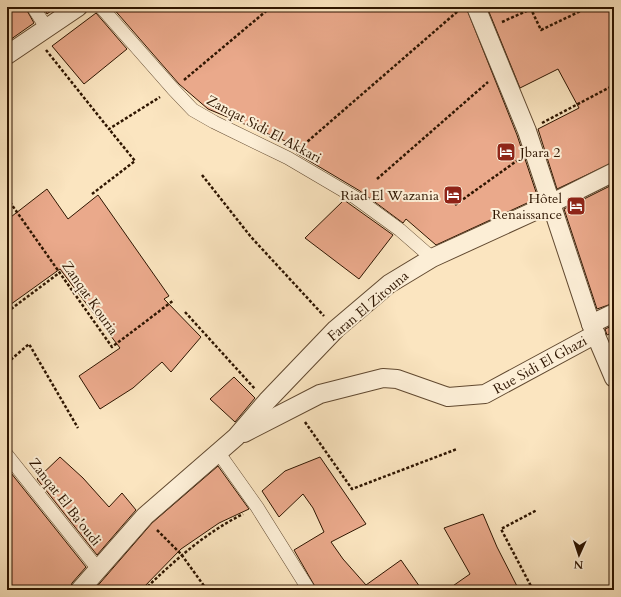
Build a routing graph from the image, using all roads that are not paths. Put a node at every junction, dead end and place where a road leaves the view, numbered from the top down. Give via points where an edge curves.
1 (33, 7) edge
2 (78, 7) edge
3 (101, 7) edge
4 (476, 7) edge
5 (41, 32) junction
6 (7, 55) edge
7 (614, 172) edge
8 (550, 204) junction
9 (432, 258) junction
10 (614, 313) edge
11 (593, 329) junction
12 (614, 378) edge
13 (236, 437) junction
14 (218, 452) junction
15 (7, 455) edge
16 (98, 569) junction
17 (80, 590) edge
18 (309, 590) edge

1 - 5 street
2 - 5 street
3 - 9 street, Zanqat Sidi El Akkari via 193,110 288,158 356,198 400,230
4 - 8 street via 527,131
5 - 6 street
7 - 8 street, Faran El Zitouna
8 - 9 street, Faran El Zitouna
8 - 11 street
9 - 13 street, Faran El Zitouna via 389,284 336,329
10 - 11 street, Rue Sidi El Ghazi
11 - 12 street
11 - 13 street, Rue Sidi El Ghazi via 485,394 448,396 397,379 383,378 320,394
13 - 14 street
14 - 16 street via 145,516
14 - 18 street via 257,507
15 - 16 street, Zanqat El Ba'oudi
16 - 17 street

